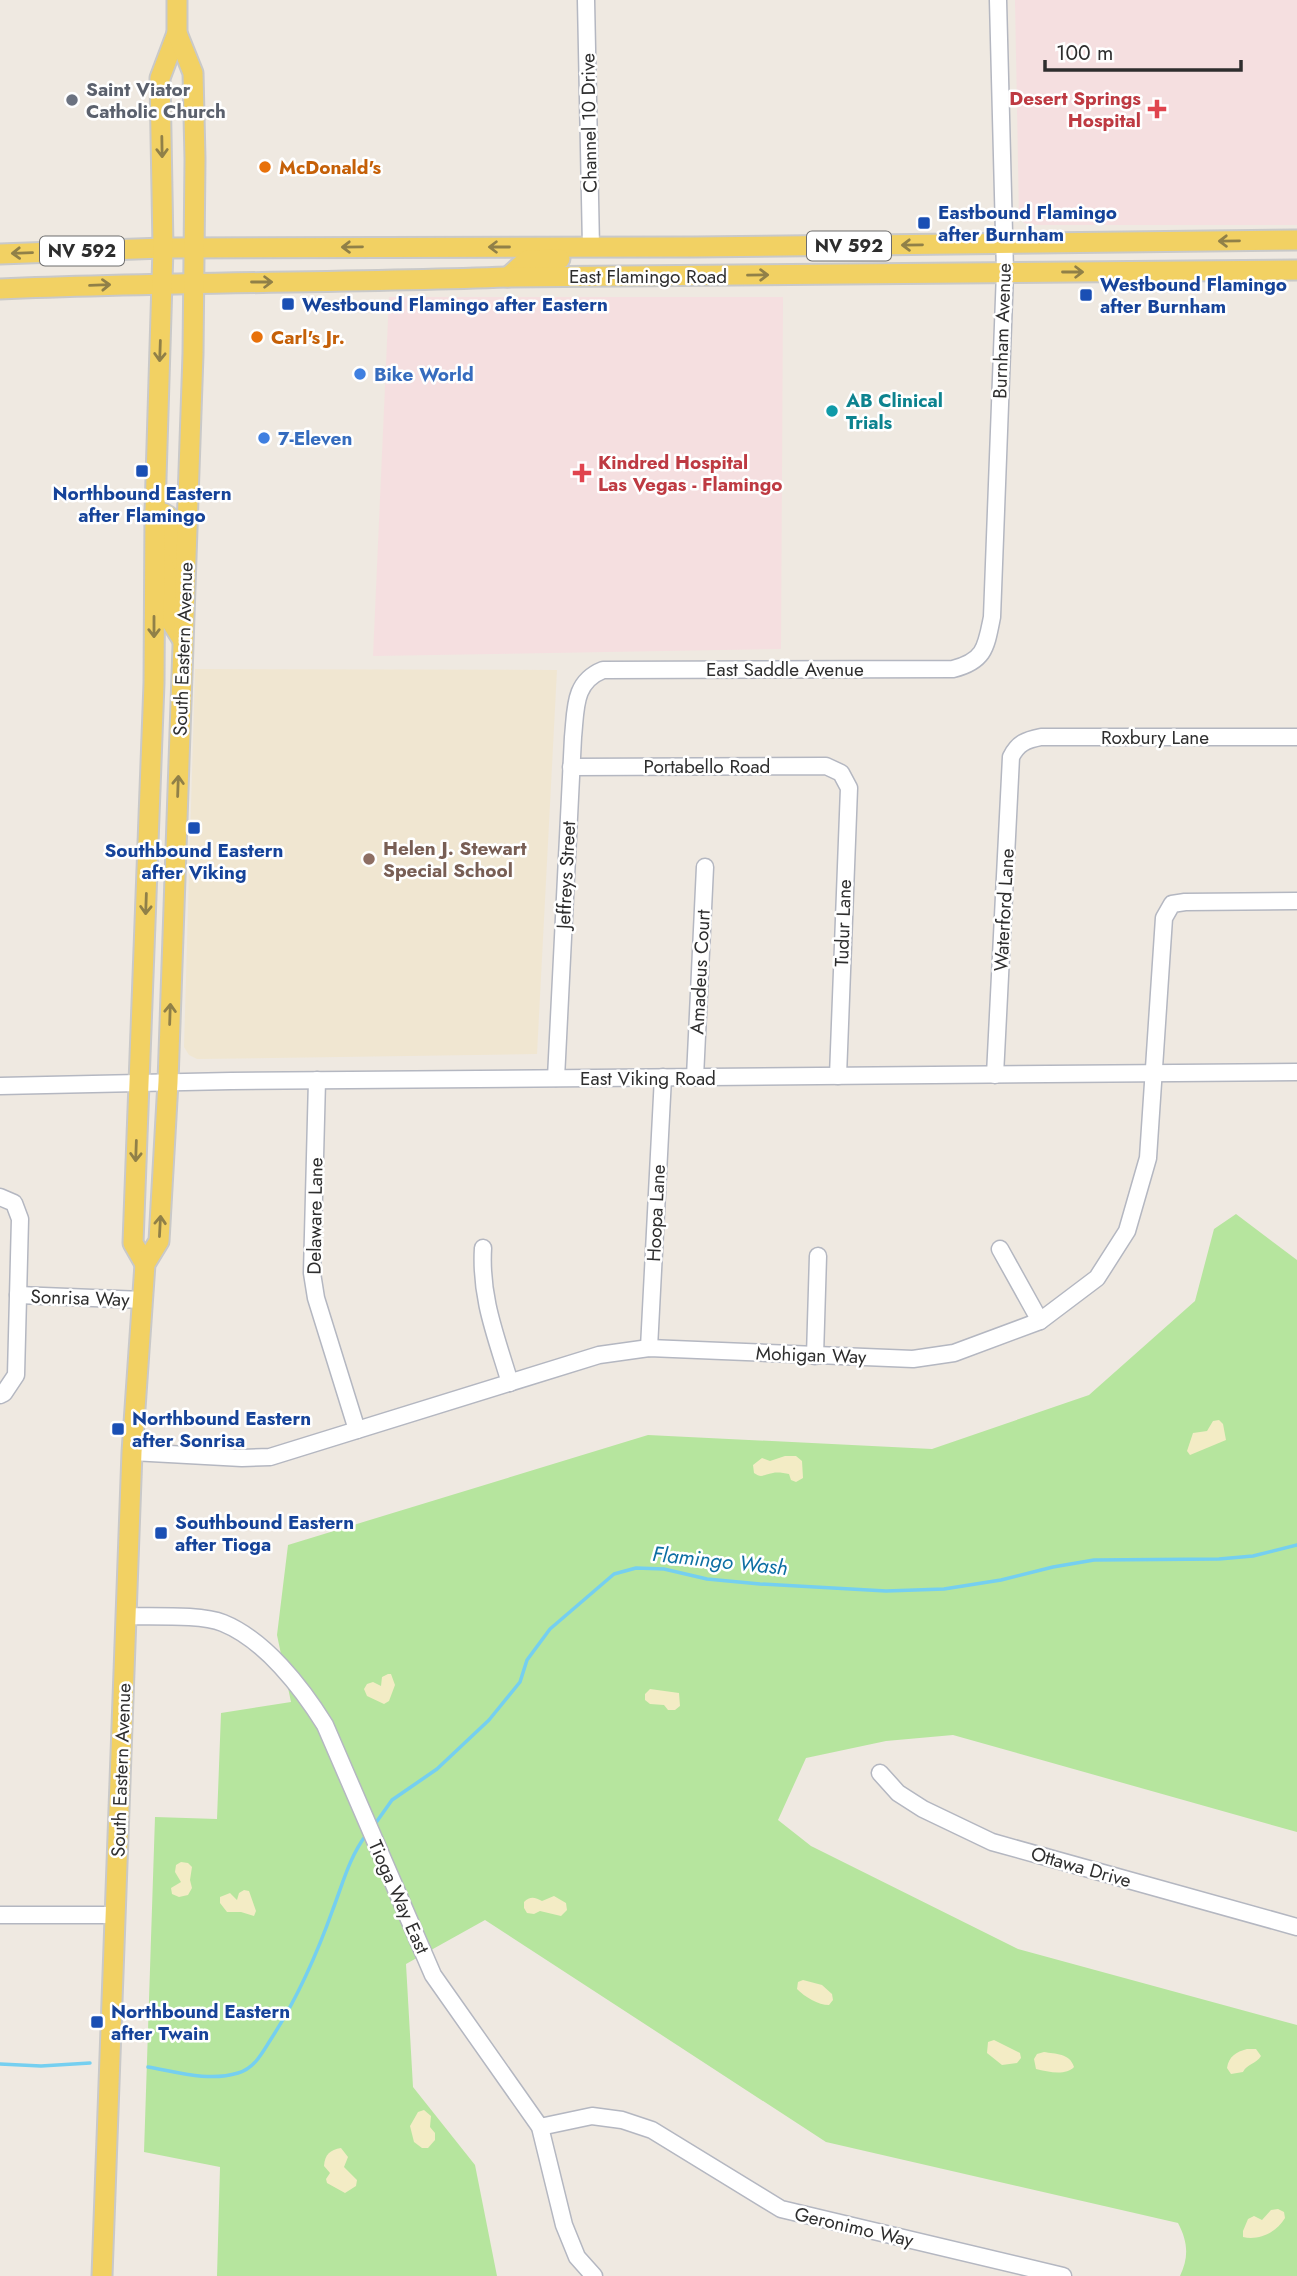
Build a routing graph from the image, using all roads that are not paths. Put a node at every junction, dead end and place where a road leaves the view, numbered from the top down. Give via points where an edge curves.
1 (177, 0) edge
2 (586, 0) edge
3 (998, 0) edge
4 (177, 33) junction
5 (1297, 240) edge
6 (1004, 243) junction
7 (591, 247) junction
8 (694, 247) junction
9 (163, 248) junction
10 (195, 248) junction
11 (0, 254) edge
12 (1297, 270) edge
13 (1004, 272) junction
14 (592, 276) junction
15 (508, 277) junction
16 (162, 283) junction
17 (194, 283) junction
18 (0, 289) edge
19 (155, 512) junction
20 (154, 545) junction
21 (185, 600) junction
22 (184, 640) junction
23 (979, 658) joint
24 (590, 675) joint
25 (1297, 737) edge
26 (1016, 747) joint
27 (571, 767) junction
28 (841, 773) joint
29 (705, 867) dead end
30 (1297, 901) edge
31 (1297, 1072) edge
32 (1152, 1073) junction
33 (995, 1075) junction
34 (838, 1076) junction
35 (663, 1077) junction
36 (695, 1077) junction
37 (556, 1078) junction
38 (317, 1080) junction
39 (138, 1082) junction
40 (168, 1082) junction
41 (0, 1086) edge
42 (0, 1197) edge
43 (483, 1248) dead end
44 (1000, 1249) dead end
45 (818, 1256) dead end
46 (145, 1264) junction
47 (18, 1295) junction
48 (143, 1300) junction
49 (1040, 1321) junction
50 (649, 1348) junction
51 (815, 1356) junction
52 (510, 1383) junction
53 (0, 1395) edge
54 (357, 1430) junction
55 (132, 1452) junction
56 (126, 1616) junction
57 (880, 1773) dead end
58 (0, 1915) edge
59 (116, 1915) junction
60 (1297, 1927) edge
61 (540, 2127) junction
62 (1009, 2270) edge
63 (102, 2276) edge
64 (594, 2276) edge
65 (1063, 2276) edge

1 - 4 main road, South Eastern Avenue
2 - 7 street, Channel 10 Drive
3 - 6 street, Burnham Avenue
4 -> 9 main road, South Eastern Avenue via 160,78
4 - 10 main road, South Eastern Avenue via 193,73
5 -> 6 main road, East Flamingo Road / NV 592
6 -> 8 main road, East Flamingo Road / NV 592
6 - 13 street, Burnham Avenue
7 - 8 main road, East Flamingo Road / NV 592
7 -> 10 main road, East Flamingo Road / NV 592
7 - 15 main road via 578,258 527,260
8 - 14 main road via 652,257 611,259
9 - 10 main road, East Flamingo Road / NV 592
9 -> 11 main road, East Flamingo Road / NV 592
9 - 16 main road, South Eastern Avenue
10 - 17 main road, South Eastern Avenue
13 -> 12 main road, East Flamingo Road / NV 592
14 -> 13 main road, East Flamingo Road / NV 592
13 - 23 street, Burnham Avenue via 992,617 987,645
14 - 15 main road, East Flamingo Road / NV 592
17 -> 15 main road, East Flamingo Road / NV 592
16 - 17 main road, East Flamingo Road / NV 592
18 -> 16 main road, East Flamingo Road / NV 592
16 -> 19 main road, South Eastern Avenue
17 - 21 main road, South Eastern Avenue
19 - 20 main road, South Eastern Avenue
19 - 21 main road via 168,516 173,566
20 - 22 main road via 168,577 172,623
20 -> 39 main road, South Eastern Avenue via 150,820
21 - 22 main road, South Eastern Avenue
40 -> 22 main road, South Eastern Avenue
23 - 24 street, East Saddle Avenue via 953,668 603,670
24 - 27 street, Jeffreys Street via 577,697
25 - 26 street, Roxbury Lane via 1041,737
26 - 33 street, Waterford Lane via 1011,757
27 - 28 street, Portabello Road via 826,766
27 - 37 street, Jeffreys Street
28 - 34 street, Tudur Lane via 849,788
29 - 36 street, Amadeus Court
30 - 32 street, Mohigan Way via 1172,904 1164,918
31 - 32 street, East Viking Road
32 - 33 street, East Viking Road
32 - 49 street, Mohigan Way via 1148,1158 1127,1231 1097,1278
33 - 34 street, East Viking Road
34 - 36 street, East Viking Road
35 - 36 street, East Viking Road
35 - 37 street, East Viking Road
35 - 50 street, Hoopa Lane
37 - 38 street, East Viking Road
38 - 40 street, East Viking Road
38 - 54 street, Delaware Lane via 312,1273
39 - 40 street, East Viking Road
39 - 41 street, East Viking Road
39 -> 46 main road, South Eastern Avenue via 133,1243
46 -> 40 main road, South Eastern Avenue via 159,1241
42 - 47 street via 14,1203 20,1219
43 - 52 street via 486,1305
44 - 49 street
45 - 51 street
46 - 48 main road, South Eastern Avenue
47 - 48 street, Sonrisa Way
47 - 53 street via 16,1375
48 - 55 main road, South Eastern Avenue
49 - 51 street, Mohigan Way via 954,1353 913,1359
50 - 51 street, Mohigan Way
50 - 52 street, Mohigan Way via 599,1355
52 - 54 street, Mohigan Way
54 - 55 street, Mohigan Way via 270,1457
55 - 56 main road, South Eastern Avenue
56 - 59 main road, South Eastern Avenue
56 - 61 street, Tioga Way East via 223,1623 253,1641 304,1691 325,1725 433,1975
57 - 60 street, Ottawa Drive via 898,1793 923,1809 992,1842
58 - 59 street
59 - 63 main road, South Eastern Avenue
61 - 62 street, Geronimo Way via 592,2116 622,2120 652,2130 781,2209
61 - 64 street, Tioga Way East via 564,2225 577,2257
62 - 65 street, Geronimo Way

